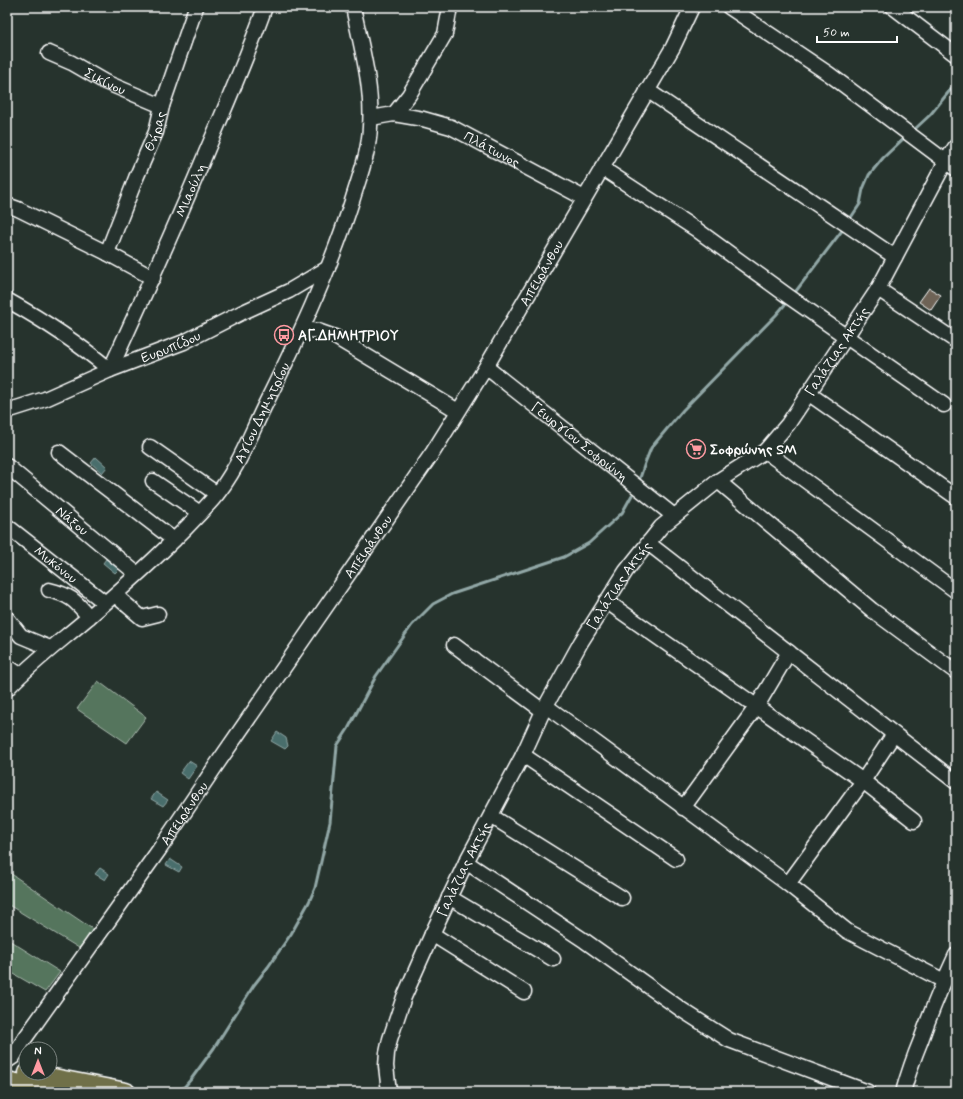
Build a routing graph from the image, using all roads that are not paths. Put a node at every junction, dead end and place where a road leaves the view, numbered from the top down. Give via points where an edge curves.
1 (196, 7) edge
2 (265, 7) edge
3 (353, 7) edge
4 (450, 7) edge
5 (692, 7) edge
6 (729, 7) edge
7 (893, 7) edge
8 (49, 53) dead end
9 (956, 55) edge
10 (648, 90) junction
11 (162, 106) junction
12 (394, 114) junction
13 (371, 118) junction
14 (956, 146) edge
15 (951, 165) edge
16 (602, 168) junction
17 (584, 198) junction
18 (7, 205) edge
19 (107, 254) junction
20 (895, 257) junction
21 (328, 268) junction
22 (153, 278) junction
23 (878, 289) junction
24 (7, 300) edge
25 (302, 330) junction
26 (847, 337) junction
27 (956, 341) edge
28 (486, 367) junction
29 (110, 370) junction
30 (808, 393) junction
31 (944, 405) dead end
32 (8, 409) edge
33 (458, 411) junction
34 (150, 447) dead end
35 (764, 451) junction
36 (59, 452) dead end
37 (7, 466) edge
38 (153, 481) dead end
39 (718, 481) junction
40 (217, 494) junction
41 (956, 497) edge
42 (200, 513) junction
43 (674, 516) junction
44 (7, 526) edge
45 (174, 540) junction
46 (648, 544) junction
47 (137, 574) junction
48 (49, 590) dead end
49 (956, 591) edge
50 (109, 599) junction
51 (606, 600) junction
52 (158, 614) dead end
53 (89, 617) junction
54 (7, 618) edge
55 (454, 645) dead end
56 (50, 648) junction
57 (789, 652) junction
58 (7, 666) edge
59 (956, 672) edge
60 (20, 675) junction
61 (7, 689) edge
62 (757, 706) junction
63 (545, 709) junction
64 (894, 734) junction
65 (523, 755) junction
66 (863, 781) junction
67 (956, 782) edge
68 (684, 808) junction
69 (491, 816) junction
70 (914, 821) dead end
71 (676, 859) dead end
72 (466, 862) junction
73 (788, 884) junction
74 (450, 896) junction
75 (622, 898) dead end
76 (432, 934) junction
77 (956, 955) edge
78 (553, 959) dead end
79 (944, 981) junction
80 (524, 992) dead end
81 (7, 1061) edge
82 (7, 1069) edge
83 (18, 1071) edge
84 (58, 1079) edge
85 (7, 1081) edge
86 (62, 1092) edge
87 (126, 1092) edge
88 (389, 1092) edge
89 (868, 1092) edge
90 (904, 1092) edge

1 - 11 street, Θήρας
2 - 22 street, Μιαούλη via 254,40
3 - 13 street, Αγίου Δημητρίου via 368,84
4 - 12 street via 445,34 409,95
5 - 10 street, Απειράνθου
6 - 15 street via 829,74
7 - 9 street
8 - 11 street, Σικίνου via 105,82
10 - 16 street, Απειράνθου
10 - 20 street
11 - 19 street, Θήρας via 156,132
12 - 13 street, Πλάτωνος
12 - 17 street, Πλάτωνος via 451,127
13 - 21 street, Αγίου Δημητρίου via 363,167
14 - 15 street, Γαλάζιας Ακτής
15 - 20 street, Γαλάζιας Ακτής
16 - 17 street, Απειράνθου
16 - 26 street via 697,230
17 - 28 street, Απειράνθου
18 - 19 street
19 - 22 street
20 - 23 street, Γαλάζιας Ακτής
21 - 25 street, Αγίου Δημητρίου
21 - 29 street, Ευρυπίδου via 289,291 184,342
22 - 29 street, Μιαούλη
23 - 26 street, Γαλάζιας Ακτής
23 - 27 street
24 - 29 street via 67,337
25 - 33 street via 334,336
25 - 40 street, Αγίου Δημητρίου via 233,470
26 - 30 street, Γαλάζιας Ακτής
26 - 31 street
28 - 33 street, Απειράνθου
28 - 43 street, Γεωργίου Σοφρώνη
29 - 32 street, Ευρυπίδου via 60,393
30 - 35 street, Γαλάζιας Ακτής via 788,424
30 - 41 street
33 - 81 street, Απειράνθου via 405,493 159,850 13,1057
34 - 40 street
35 - 39 street, Γαλάζιας Ακτής
35 - 49 street
36 - 45 street
37 - 47 street, Νάξου
38 - 42 street
39 - 43 street, Γαλάζιας Ακτής
39 - 59 street via 872,610
40 - 42 street, Αγίου Δημητρίου
42 - 45 street, Αγίου Δημητρίου
43 - 46 street, Γαλάζιας Ακτής via 661,527
44 - 50 street, Μυκόνου
45 - 47 street, Αγίου Δημητρίου
46 - 51 street, Γαλάζιας Ακτής
46 - 57 street
47 - 50 street, Αγίου Δημητρίου
48 - 53 street via 75,600
50 - 52 street, Μυκόνου via 142,618
50 - 53 street, Αγίου Δημητρίου
51 - 62 street
51 - 63 street, Γαλάζιας Ακτής
53 - 56 street, Αγίου Δημητρίου
54 - 56 street via 21,636
55 - 63 street
56 - 60 street, Αγίου Δημητρίου
57 - 62 street
57 - 64 street
58 - 60 street
60 - 61 street, Αγίου Δημητρίου
62 - 66 street
62 - 68 street
63 - 65 street, Γαλάζιας Ακτής
63 - 68 street
64 - 66 street
64 - 67 street
65 - 69 street, Γαλάζιας Ακτής
65 - 71 street
66 - 70 street
66 - 73 street
68 - 73 street
69 - 72 street, Γαλάζιας Ακτής
69 - 75 street
72 - 74 street, Γαλάζιας Ακτής
72 - 89 street via 729,1040
73 - 79 street via 847,931
74 - 76 street, Γαλάζιας Ακτής
74 - 78 street
76 - 80 street
76 - 88 street, Γαλάζιας Ακτής via 404,997 390,1039 386,1066
77 - 79 street
79 - 90 street via 907,1077
82 - 83 main road
84 - 87 main road
85 - 86 main road

